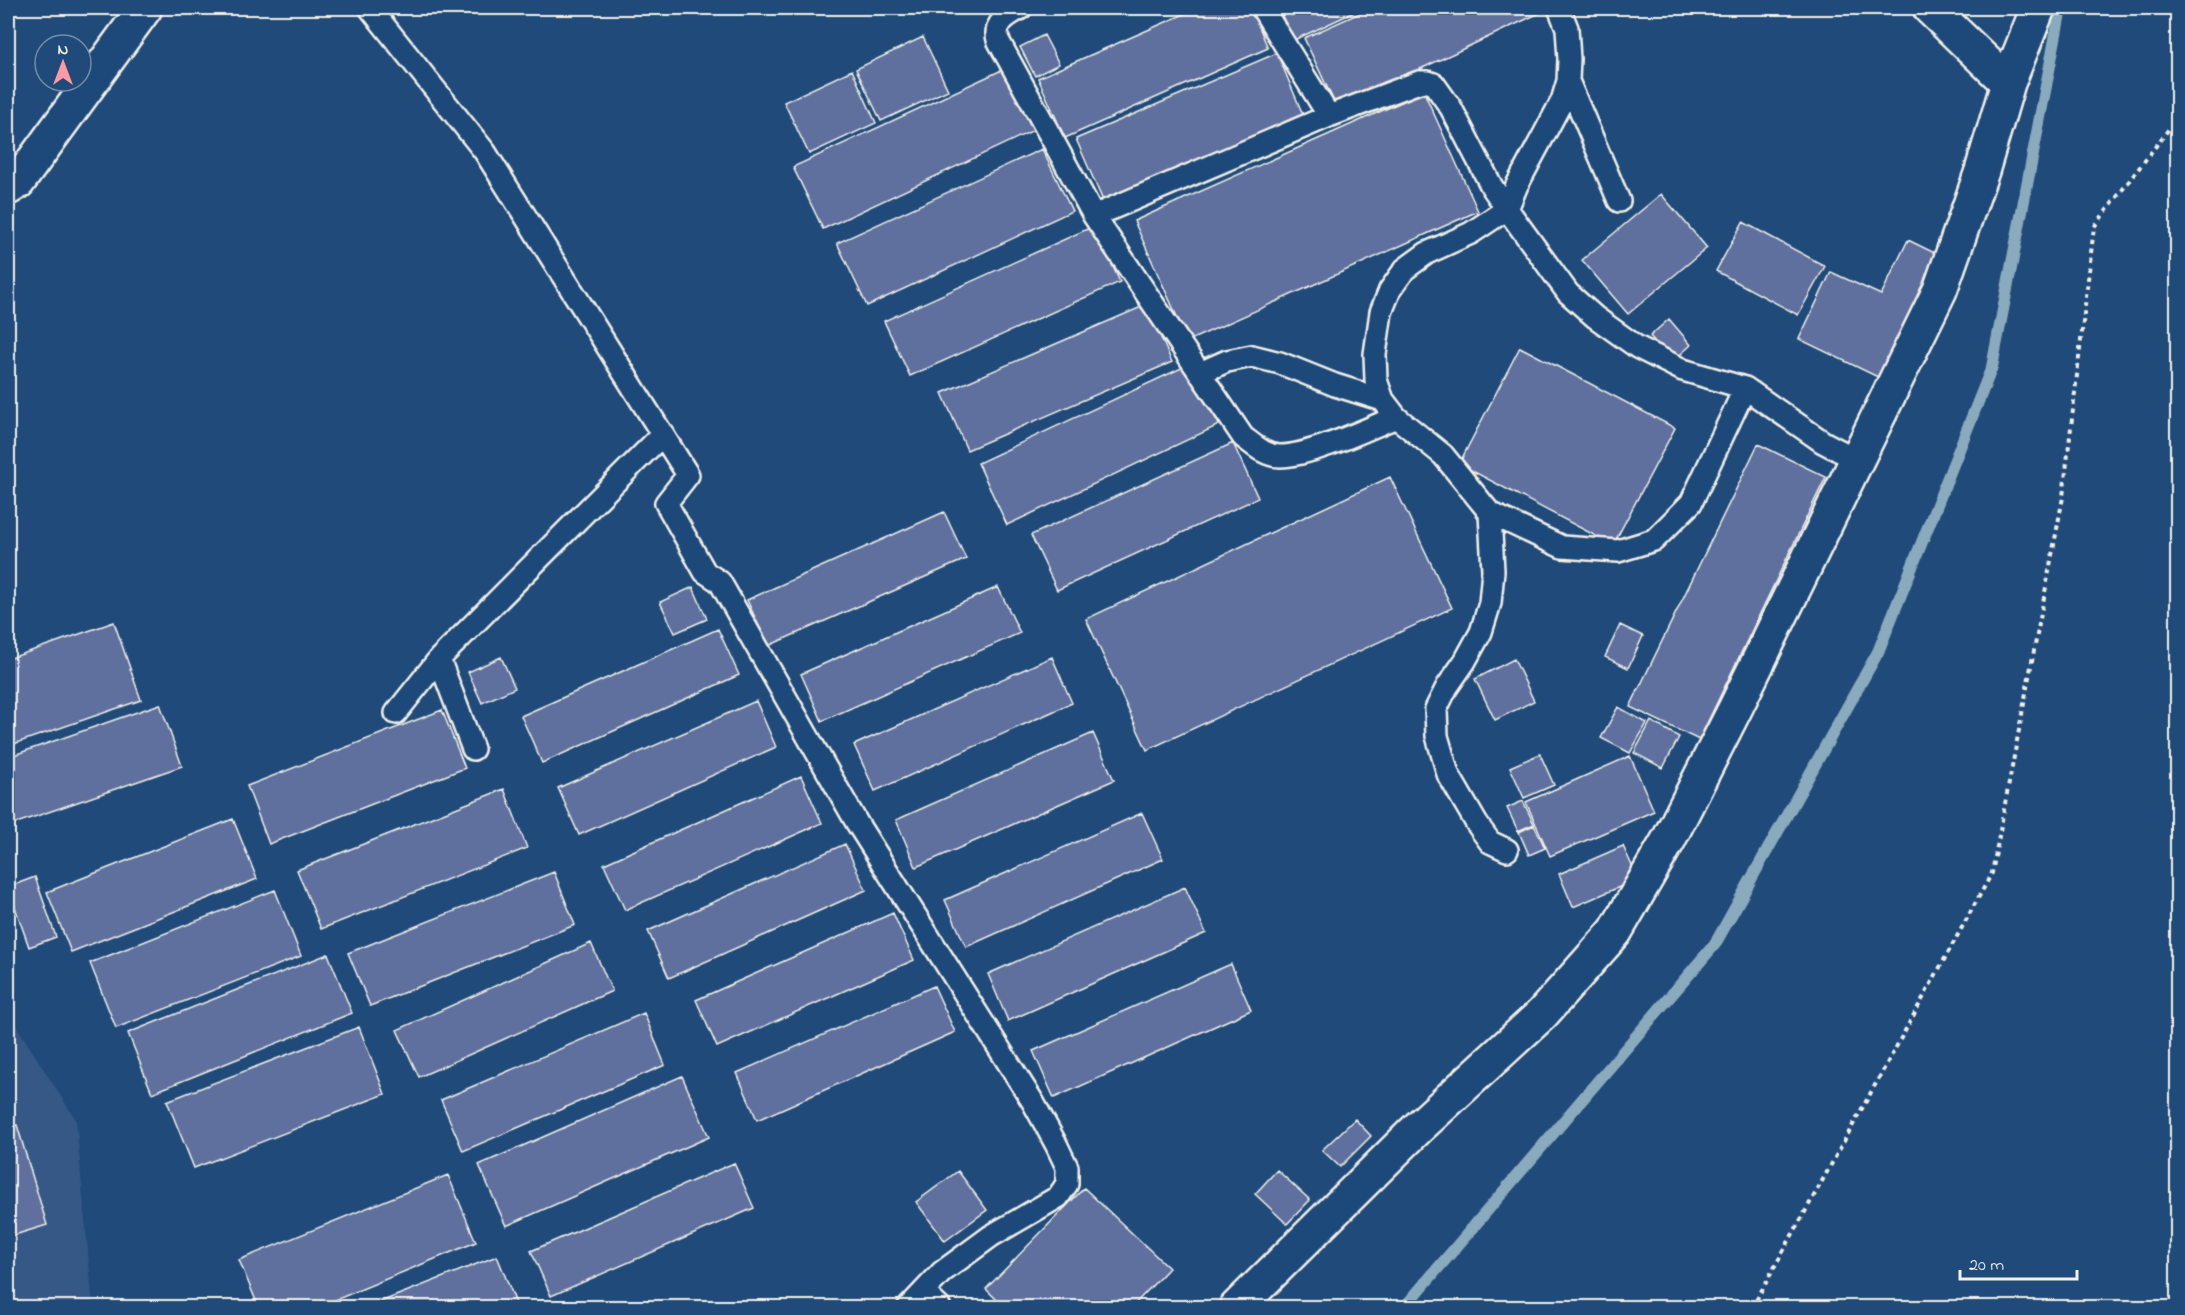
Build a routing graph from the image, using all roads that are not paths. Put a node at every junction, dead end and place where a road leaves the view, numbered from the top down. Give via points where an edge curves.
1 (146, 8) edge
2 (370, 8) edge
3 (1021, 8) edge
4 (1262, 8) edge
5 (1559, 8) edge
6 (1930, 8) edge
7 (2038, 8) edge
8 (1568, 81) junction
9 (2008, 83) junction
10 (1329, 116) junction
11 (8, 188) edge
12 (1619, 201) dead end
13 (1507, 209) junction
14 (1094, 216) junction
15 (1200, 372) junction
16 (1745, 388) junction
17 (1383, 400) junction
18 (1396, 417) junction
19 (663, 434) junction
20 (1857, 460) junction
21 (1490, 513) junction
22 (439, 659) junction
23 (396, 713) dead end
24 (473, 749) dead end
25 (1507, 850) dead end
26 (916, 1300) edge
27 (940, 1308) edge
28 (1236, 1308) edge

1 - 11 street via 18,182
2 - 19 lane via 485,152
3 - 14 lane via 999,24 998,40
4 - 10 lane
5 - 8 lane via 1567,28
6 - 9 street
7 - 9 street
8 - 12 lane
8 - 13 lane via 1562,101
9 - 20 street via 1940,290
10 - 13 lane via 1419,82 1434,84
10 - 14 lane
13 - 16 lane via 1568,293 1595,317 1637,347 1683,370
13 - 17 lane via 1471,233 1427,253 1405,269 1390,290 1381,312 1375,354 1376,380
14 - 15 lane
15 - 17 lane via 1252,356
15 - 18 lane via 1243,437 1264,452 1279,456 1339,441
16 - 20 lane via 1823,442
16 - 21 lane via 1691,503 1654,540 1618,550 1562,547
17 - 18 lane
18 - 21 lane via 1443,455
19 - 22 lane
19 - 26 lane via 688,475 666,503 705,572 720,582 857,823 1033,1102 1067,1167 1067,1184 1058,1197 991,1236 942,1272
20 - 28 street via 1669,839 1615,933 1542,1014 1419,1127
21 - 25 lane via 1490,603 1481,632 1436,709 1437,736 1448,774 1477,824 1490,842
22 - 23 lane
22 - 24 lane
26 - 27 lane

